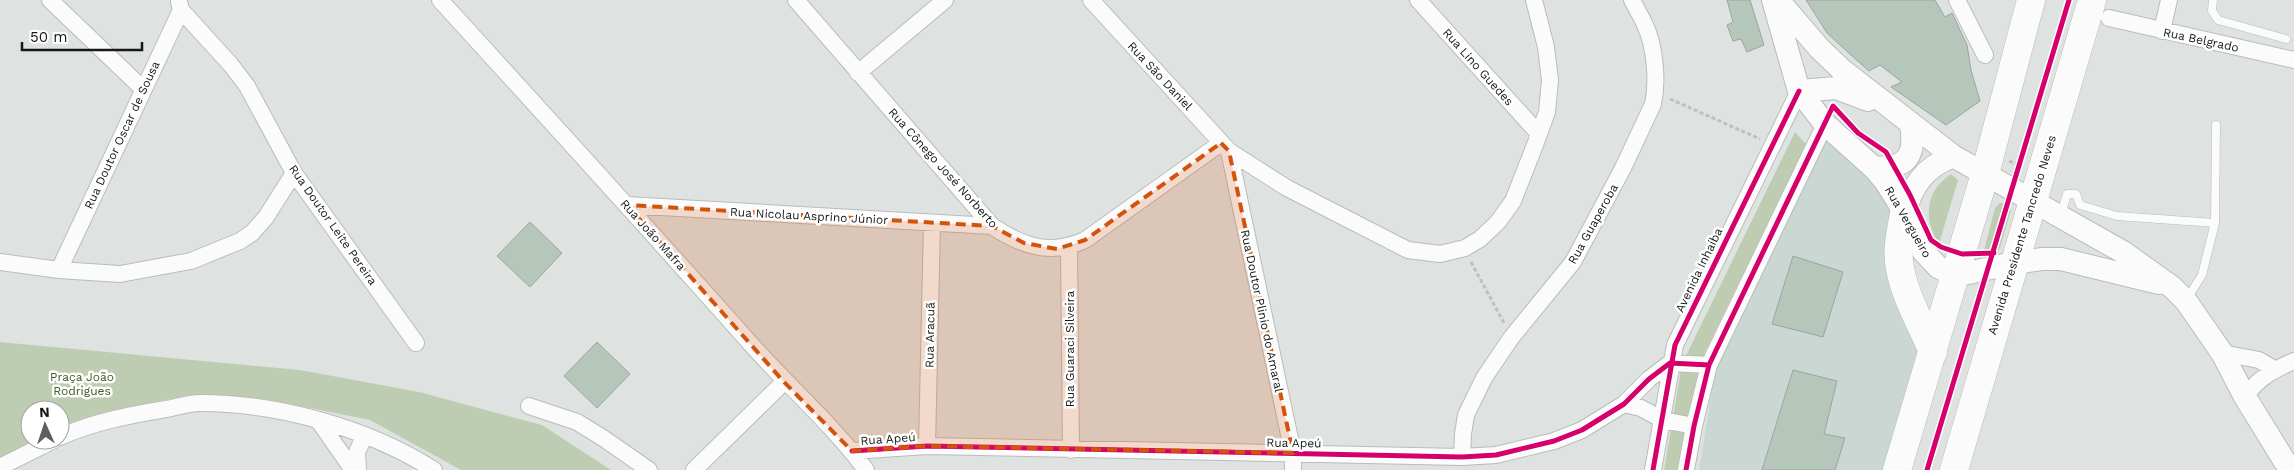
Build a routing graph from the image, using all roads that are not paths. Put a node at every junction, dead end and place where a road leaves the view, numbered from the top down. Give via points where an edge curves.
1 (50, 0) edge
2 (440, 0) edge
3 (796, 0) edge
4 (945, 0) edge
5 (1091, 0) edge
6 (1418, 0) edge
7 (1534, 0) edge
8 (1632, 0) edge
9 (1772, 0) edge
10 (1778, 0) edge
11 (1956, 0) edge
12 (2031, 0) edge
13 (2170, 0) edge
14 (2213, 0) edge
15 (180, 5) edge
16 (2100, 9) edge
17 (2162, 32) junction
18 (2286, 38) dead end
19 (1985, 55) dead end
20 (2294, 60) edge
21 (858, 73) junction
22 (143, 89) junction
23 (1799, 91) junction
24 (1902, 118) junction
25 (1825, 124) junction
26 (2216, 125) dead end
27 (1539, 134) junction
28 (1225, 147) junction
29 (1953, 156) junction
30 (1994, 166) junction
31 (1874, 168) junction
32 (294, 173) junction
33 (2023, 194) junction
34 (627, 205) junction
35 (1904, 214) junction
36 (2061, 215) junction
37 (932, 223) junction
38 (2214, 223) junction
39 (992, 226) junction
40 (1069, 248) junction
41 (0, 262) edge
42 (2013, 263) junction
43 (59, 270) junction
44 (1955, 276) junction
45 (2179, 294) junction
46 (416, 343) dead end
47 (1933, 352) junction
48 (2222, 353) junction
49 (2294, 361) edge
50 (1670, 363) junction
51 (1709, 365) junction
52 (2274, 369) junction
53 (784, 382) junction
54 (2245, 397) junction
55 (1624, 404) junction
56 (529, 406) dead end
57 (318, 420) junction
58 (1663, 420) junction
59 (1694, 426) junction
60 (70, 434) edge
61 (365, 435) junction
62 (927, 446) junction
63 (34, 450) edge
64 (1071, 450) junction
65 (852, 451) junction
66 (1293, 453) junction
67 (1462, 457) junction
68 (0, 467) edge
69 (353, 470) edge
70 (358, 470) edge
71 (434, 470) edge
72 (649, 470) edge
73 (694, 470) edge
74 (866, 470) edge
75 (1293, 470) edge
76 (1652, 470) edge
77 (1686, 470) edge
78 (1897, 470) edge
79 (1954, 470) edge
80 (2290, 470) edge

1 - 22 street
2 - 34 street, Rua João Mafra
3 - 21 street, Rua Cônego José Norberto
4 - 21 street
5 - 28 street, Rua São Daniel
6 - 27 street, Rua Lino Guedes
7 - 27 street via 1546,47 1550,80 1547,112
8 - 67 street, Rua Guaperoba via 1650,40 1653,104 1584,245 1484,378 1466,415
9 - 23 main road, Rua Vergueiro
10 - 24 main road via 1819,48
11 - 19 street
12 - 30 highway
13 - 17 street
14 - 18 lane via 2212,10 2218,20
15 - 22 street, Rua Doutor Oscar de Sousa
15 - 32 street, Rua Doutor Leite Pereira via 247,86
16 - 17 street, Rua Belgrado
16 - 33 highway, Avenida Presidente Tancredo Neves
17 - 20 street, Rua Belgrado
21 - 39 street, Rua Cônego José Norberto
22 - 43 street, Rua Doutor Oscar de Sousa
23 - 24 main road via 1836,88
23 - 25 main road, Rua Vergueiro
23 - 50 street, Avenida Inhaíba via 1684,323
24 - 29 main road
24 - 31 main road via 1914,147 1906,161 1898,166
25 - 31 main road, Rua Vergueiro
25 - 51 street
26 - 38 lane
27 - 28 street via 1513,201 1498,222 1465,248 1440,254 1408,250 1288,188
28 - 40 street, Rua Cônego José Norberto
28 - 66 street, Rua Doutor Plinio do Amaral
29 - 30 main road
29 - 35 main road via 1933,166 1921,177 1911,192
30 - 33 main road
30 - 44 highway
31 - 35 main road, Rua Vergueiro
32 - 43 street via 252,233 208,255 120,274
32 - 46 street, Rua Doutor Leite Pereira
33 - 36 main road
33 - 42 highway, Avenida Presidente Tancredo Neves
34 - 37 street, Rua Nicolau Asprino Júnior
34 - 53 street, Rua João Mafra
35 - 44 main road, Rua Vergueiro via 1929,260
35 - 47 highway via 1899,246 1900,268
36 - 38 lane via 2067,194 2071,193 2076,194 2080,205 2118,216
36 - 45 main road via 2122,252
37 - 39 street, Rua Nicolau Asprino Júnior
37 - 62 street, Rua Aracuã
38 - 45 lane via 2202,275
39 - 40 street, Rua Cônego José Norberto via 1041,248
40 - 64 street, Rua Guaraci Silveira
41 - 43 street
42 - 44 main road
42 - 45 main road via 2061,259
42 - 79 highway, Avenida Presidente Tancredo Neves
44 - 47 highway
45 - 48 main road
47 - 78 highway
48 - 52 street via 2259,360
48 - 54 main road
49 - 52 street
50 - 51 street
50 - 55 street, Rua Apeú
50 - 58 street, Avenida Inhaíba
51 - 59 street
52 - 54 street via 2254,384
53 - 65 street, Rua João Mafra
53 - 73 street
54 - 80 main road
55 - 58 street via 1641,408
55 - 67 street, Rua Apeú via 1582,430 1554,441 1496,455
56 - 72 street via 577,422
57 - 60 street via 242,405 198,403 123,416
57 - 61 street
57 - 69 street
58 - 59 street
58 - 76 street, Avenida Inhaíba
59 - 77 street
61 - 70 street via 357,452
61 - 71 street
62 - 64 street, Rua Apeú
62 - 65 street, Rua Apeú
63 - 68 street
64 - 66 street, Rua Apeú
65 - 74 street, Rua João Mafra
66 - 67 street, Rua Apeú
66 - 75 street, Rua Doutor Plinio do Amaral

